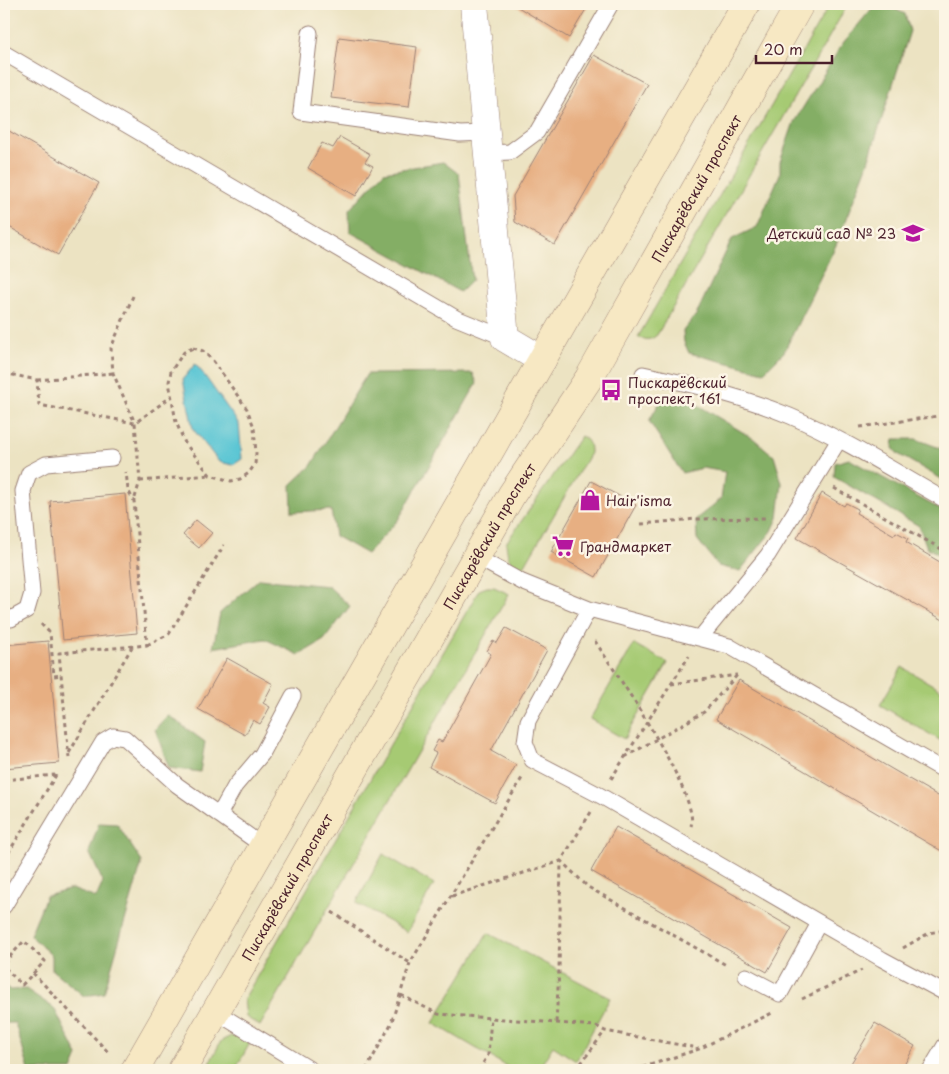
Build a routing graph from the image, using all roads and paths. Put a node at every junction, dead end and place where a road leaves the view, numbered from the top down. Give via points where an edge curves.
1 (474, 4) edge
2 (611, 4) edge
3 (746, 4) edge
4 (800, 4) edge
5 (310, 33) dead end
6 (4, 53) edge
7 (487, 143) junction
8 (133, 296) dead end
9 (505, 338) junction
10 (542, 360) junction
11 (113, 373) junction
12 (4, 374) edge
13 (643, 374) dead end
14 (37, 380) junction
15 (172, 396) junction
16 (945, 415) edge
17 (135, 423) junction
18 (834, 437) junction
19 (112, 458) dead end
20 (210, 475) junction
21 (816, 478) junction
22 (140, 482) junction
23 (127, 488) dead end
24 (945, 500) edge
25 (134, 501) junction
26 (791, 517) junction
27 (641, 524) dead end
28 (224, 545) dead end
29 (945, 551) edge
30 (476, 557) junction
31 (586, 615) junction
32 (4, 620) edge
33 (700, 638) junction
34 (50, 641) dead end
35 (147, 645) junction
36 (132, 646) junction
37 (752, 658) junction
38 (737, 674) junction
39 (62, 675) junction
40 (670, 684) junction
41 (293, 696) dead end
42 (646, 722) junction
43 (657, 739) junction
44 (68, 754) junction
45 (625, 757) junction
46 (532, 760) junction
47 (945, 771) edge
48 (56, 775) junction
49 (75, 777) junction
50 (4, 780) edge
51 (601, 796) junction
52 (219, 815) junction
53 (685, 845) junction
54 (263, 846) junction
55 (4, 860) edge
56 (561, 862) junction
57 (452, 896) junction
58 (4, 906) edge
59 (332, 912) dead end
60 (819, 923) junction
61 (4, 963) edge
62 (410, 963) junction
63 (4, 967) edge
64 (33, 972) junction
65 (746, 976) joint
66 (945, 993) edge
67 (401, 995) junction
68 (216, 1012) junction
69 (491, 1018) junction
70 (556, 1023) junction
71 (605, 1031) junction
72 (945, 1045) edge
73 (699, 1049) dead end
74 (109, 1053) dead end
75 (135, 1070) edge
76 (182, 1070) edge
77 (311, 1070) edge
78 (366, 1070) edge
79 (479, 1070) edge
80 (576, 1070) edge
81 (930, 1070) edge

1 - 7 street
2 - 7 lane via 537,132 510,152
3 - 10 main road
4 - 30 main road, Пискарёвский проспект via 589,378 512,494
5 - 7 lane via 301,112 460,134
6 - 9 lane via 456,318
7 - 9 street
8 - 11 path via 111,348
9 - 10 street
10 - 54 main road
11 - 14 path
11 - 17 path
12 - 14 path
13 - 18 lane via 717,390 790,416
14 - 17 path via 39,405
15 - 17 path
15 - 20 path via 176,422 185,443
15 - 20 path via 171,370 184,352 193,348 203,351 214,362 247,409 254,427 255,464 240,479 231,481
16 - 18 path via 841,430
17 - 22 path
18 - 21 lane
18 - 24 lane
19 - 32 lane via 46,464 29,473 23,492 32,593 27,610
20 - 22 path
21 - 26 lane
21 - 29 path
22 - 25 path
23 - 25 path
25 - 35 path
26 - 27 path
26 - 33 lane via 768,555
28 - 35 path via 169,634
30 - 31 lane
30 - 68 main road, Пискарёвский проспект
31 - 33 lane
31 - 42 path
31 - 46 lane via 528,721 525,742
33 - 37 lane via 729,646
33 - 40 path
34 - 39 path via 54,676
35 - 36 path
36 - 39 path via 60,652
36 - 44 path
37 - 38 path
37 - 47 lane
38 - 40 path
38 - 43 path via 704,712
39 - 44 path
40 - 42 path
41 - 52 lane via 262,754 235,786
42 - 43 path
42 - 45 path
43 - 45 path
43 - 53 path via 667,754 692,812
44 - 49 path
45 - 51 path
46 - 51 lane
46 - 57 path
48 - 49 path
48 - 50 path
48 - 55 path
49 - 52 lane via 103,742 114,736 125,738 177,785
49 - 58 lane
51 - 53 lane
51 - 56 path
52 - 54 lane
53 - 60 lane
54 - 75 main road
56 - 57 path
56 - 65 path via 588,887
56 - 70 path
57 - 62 path
59 - 62 path
60 - 65 lane via 780,994
60 - 66 lane
61 - 64 path via 24,942 45,960
62 - 67 path
63 - 64 path via 22,984
64 - 74 path
67 - 69 path via 438,1014
67 - 78 path via 391,1024
68 - 76 main road, Пискарёвский проспект
68 - 77 lane
69 - 70 path
69 - 79 path via 488,1055
70 - 71 path via 596,1026
71 - 73 path
71 - 80 path
72 - 81 lane

